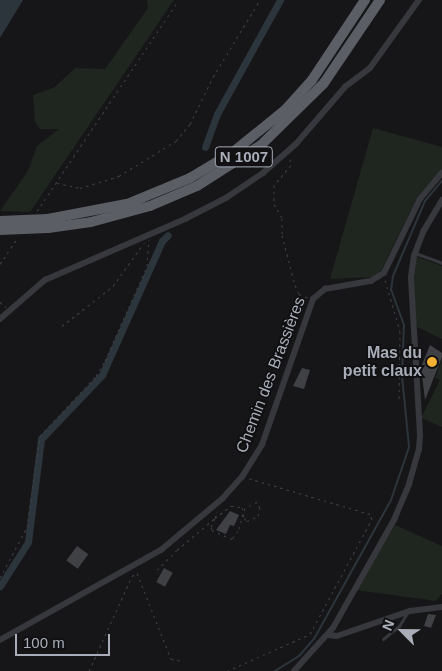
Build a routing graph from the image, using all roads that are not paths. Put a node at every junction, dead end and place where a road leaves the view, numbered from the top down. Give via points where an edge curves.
1 (365, 0) edge
2 (380, 0) edge
3 (419, 0) edge
4 (442, 173) edge
5 (442, 200) edge
6 (0, 221) edge
7 (48, 224) junction
8 (0, 230) edge
9 (415, 253) junction
10 (442, 264) edge
11 (0, 319) edge
12 (442, 607) edge
13 (407, 613) junction
14 (328, 635) junction
15 (383, 639) dead end
16 (0, 640) edge
17 (294, 671) edge

1 - 7 highway, N 1007 via 312,80 280,115 232,153 183,182 127,204
2 - 7 highway, N 1007 via 324,83 288,122 248,155 197,186 150,206 91,222
3 - 11 street via 380,56 345,87 285,153 226,198 45,280
4 - 16 street, Chemin des Brassières via 420,199 384,274 371,282 325,289 313,299 262,445 242,477 216,504 161,550
5 - 9 street via 431,215
6 - 7 highway, N 1007, bridge
7 - 8 highway, N 1007, bridge
9 - 10 lane
9 - 14 street via 410,297 415,329 419,450 394,520
12 - 13 street
13 - 14 street via 337,636
13 - 15 lane via 399,626
14 - 17 street

